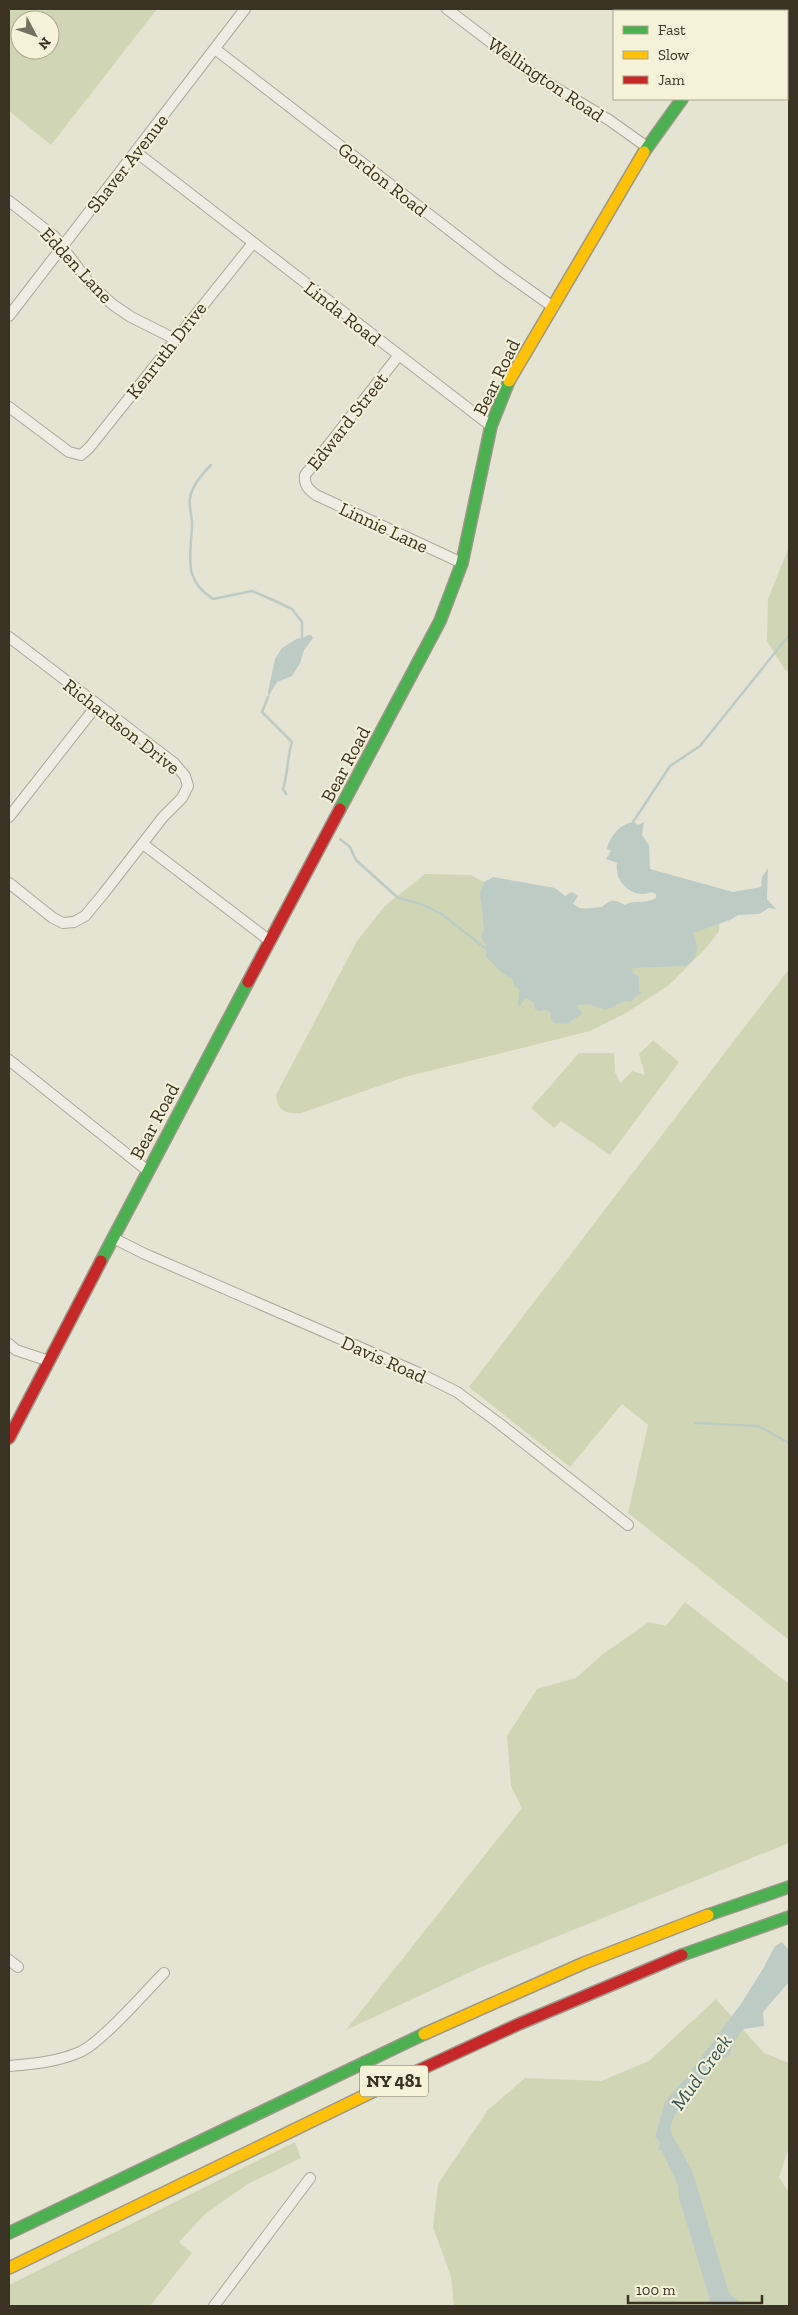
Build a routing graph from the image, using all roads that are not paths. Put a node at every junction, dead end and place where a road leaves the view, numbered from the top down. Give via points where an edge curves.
1 (245, 9) edge
2 (447, 9) edge
3 (214, 49) junction
4 (681, 100) edge
5 (647, 147) junction
6 (136, 152) junction
7 (9, 201) edge
8 (253, 242) junction
9 (62, 247) junction
10 (553, 307) junction
11 (9, 316) edge
12 (175, 339) junction
13 (398, 355) junction
14 (9, 407) edge
15 (491, 426) junction
16 (308, 489) joint
17 (462, 563) junction
18 (9, 637) edge
19 (97, 705) junction
20 (9, 817) edge
21 (143, 844) junction
22 (9, 883) edge
23 (270, 941) junction
24 (9, 1060) edge
25 (148, 1171) junction
26 (113, 1238) junction
27 (9, 1344) edge
28 (49, 1362) junction
29 (9, 1438) edge
30 (628, 1526) dead end
31 (789, 1887) edge
32 (789, 1917) edge
33 (9, 1960) edge
34 (18, 1967) dead end
35 (164, 1973) dead end
36 (9, 2066) edge
37 (310, 2178) dead end
38 (9, 2233) edge
39 (9, 2268) edge
40 (214, 2306) edge

1 - 3 street, Shaver Avenue
2 - 5 street, Wellington Road via 530,73 609,120
3 - 6 street, Shaver Avenue
3 - 10 street, Gordon Road
4 - 5 main road, Bear Road
5 - 10 main road, Bear Road
6 - 8 street, Linda Road
6 - 9 street, Shaver Avenue
7 - 9 street, Edden Lane via 55,237
8 - 12 street, Kenruth Drive
8 - 13 street, Linda Road
9 - 11 street, Shaver Avenue
9 - 12 street, Edden Lane via 90,284 112,304
10 - 15 main road, Bear Road via 509,381
12 - 14 street, Kenruth Drive via 89,448 78,456 68,452
13 - 15 street, Linda Road
13 - 16 street, Edward Street via 304,475
15 - 17 main road, Bear Road
16 - 17 street, Linnie Lane
17 - 23 main road, Bear Road via 452,594 419,662
18 - 19 street, Richardson Drive
19 - 20 street
19 - 21 street, Richardson Drive via 174,763 185,776 188,786 182,798
21 - 22 street, Richardson Drive via 85,916 74,922 63,923 53,918
21 - 23 street
23 - 25 main road, Bear Road
24 - 25 street
25 - 26 main road, Bear Road
26 - 28 main road, Bear Road
26 - 30 street, Davis Road via 457,1392
27 - 28 street via 16,1350
28 - 29 main road, Bear Road
31 - 38 main road, NY 481 via 586,1962 429,2031
32 - 39 main road, NY 481 via 663,1962 511,2026
33 - 34 street
35 - 36 street via 82,2051 56,2060
37 - 40 street

